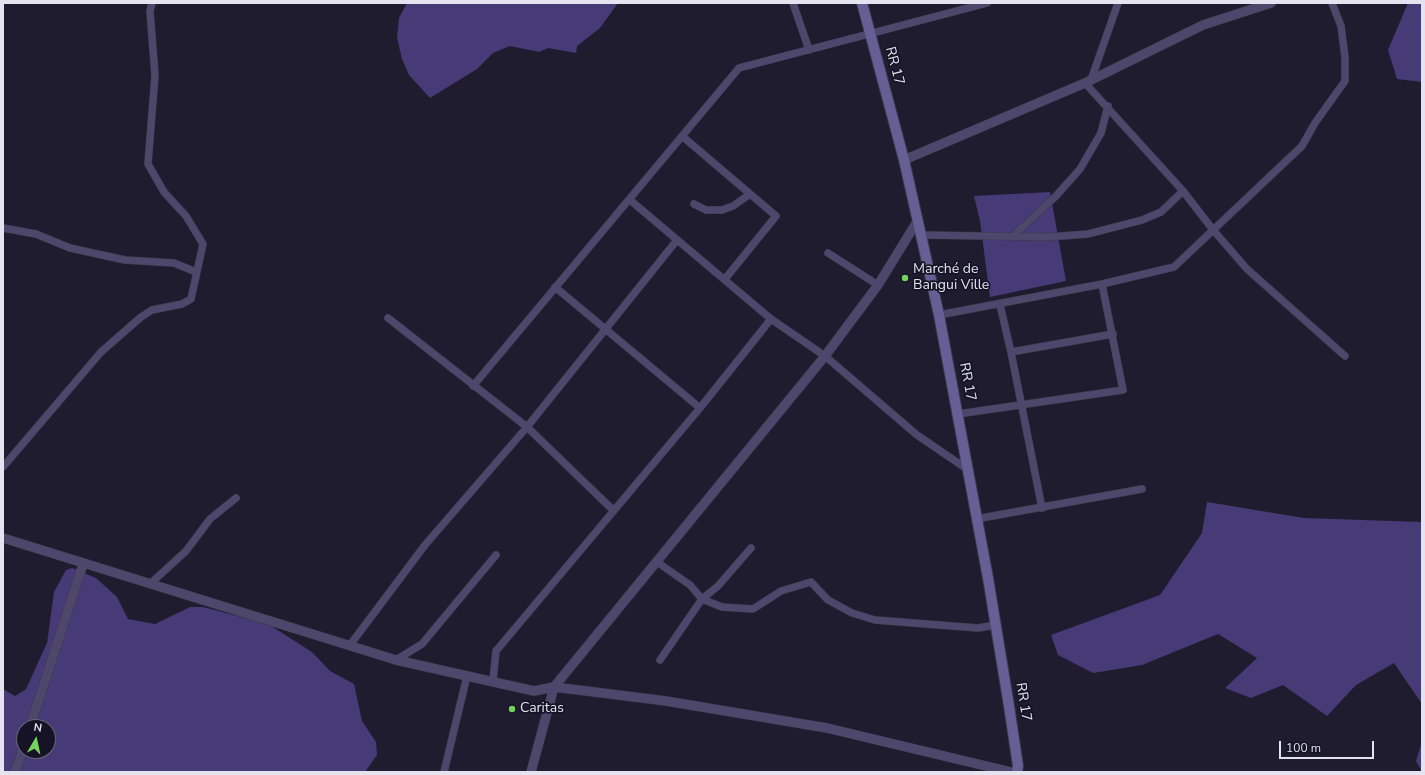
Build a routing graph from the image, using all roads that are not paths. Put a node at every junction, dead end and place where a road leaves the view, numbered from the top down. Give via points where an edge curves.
1 (152, 3) edge
2 (793, 3) edge
3 (862, 3) edge
4 (987, 3) edge
5 (1118, 3) edge
6 (1272, 3) edge
7 (1332, 3) edge
8 (971, 5) edge
9 (871, 34) junction
10 (809, 50) junction
11 (1088, 81) junction
12 (1108, 106) junction
13 (682, 136) junction
14 (904, 160) junction
15 (1183, 191) junction
16 (750, 194) junction
17 (630, 200) junction
18 (694, 204) dead end
19 (918, 220) junction
20 (3, 228) edge
21 (1214, 231) junction
22 (922, 235) junction
23 (1013, 236) junction
24 (677, 240) junction
25 (828, 253) dead end
26 (196, 272) junction
27 (725, 279) junction
28 (1102, 284) junction
29 (878, 285) junction
30 (555, 287) junction
31 (1000, 305) junction
32 (939, 315) junction
33 (388, 318) dead end
34 (771, 319) junction
35 (606, 329) junction
36 (1113, 334) junction
37 (1011, 352) junction
38 (825, 356) junction
39 (1345, 356) dead end
40 (473, 386) junction
41 (1022, 404) junction
42 (700, 408) junction
43 (958, 414) junction
44 (527, 427) junction
45 (3, 467) edge
46 (967, 469) junction
47 (1142, 489) dead end
48 (236, 498) dead end
49 (1042, 508) junction
50 (613, 510) junction
51 (976, 519) junction
52 (3, 538) edge
53 (751, 548) dead end
54 (496, 555) dead end
55 (657, 562) junction
56 (83, 564) junction
57 (150, 584) junction
58 (702, 599) junction
59 (996, 625) junction
60 (350, 645) junction
61 (396, 660) junction
62 (660, 660) dead end
63 (467, 676) junction
64 (493, 681) junction
65 (554, 687) junction
66 (33, 719) edge
67 (20, 759) edge
68 (15, 772) edge
69 (444, 772) edge
70 (531, 772) edge
71 (1011, 772) edge
72 (1017, 772) edge

1 - 26 street via 154,74 148,164 164,192 186,216 203,244
2 - 10 street
3 - 9 main road, RR 17 / RR 17
4 - 8 street
5 - 11 street
6 - 11 street via 1203,25
7 - 21 street via 1341,26 1345,82 1302,146
8 - 9 street
9 - 10 street
9 - 14 main road, RR 17 / RR 17
10 - 13 street via 739,68
11 - 12 street
11 - 14 street
12 - 15 street
12 - 23 street via 1101,133 1080,169 1056,196
13 - 16 street
13 - 17 street
14 - 19 main road, RR 17 / RR 17
15 - 21 street
15 - 23 street via 1165,209 1142,220 1088,234
16 - 18 street via 722,210 706,210
16 - 27 street via 776,216
17 - 24 street
17 - 30 street
19 - 22 main road, RR 17 / RR 17
19 - 29 street
20 - 26 street via 36,234 78,250 125,260 174,263
21 - 28 street via 1174,268
21 - 39 street via 1247,269
22 - 23 street
22 - 32 main road, RR 17 / RR 17
24 - 27 street
24 - 35 street
25 - 29 street
26 - 45 street via 191,299 182,304 152,310 101,352
27 - 34 street
28 - 31 street
28 - 36 street
29 - 38 street
30 - 35 street
30 - 40 street
31 - 32 street
31 - 37 street
32 - 43 main road, RR 17 / RR 17
33 - 40 street
34 - 38 street
34 - 42 street
35 - 42 street
35 - 44 street
36 - 37 street
36 - 41 street via 1123,390
37 - 41 street
38 - 46 street via 917,435
38 - 55 street
40 - 44 street
41 - 43 street
41 - 49 street
42 - 50 street
43 - 46 main road, RR 17 / RR 17
44 - 50 street
44 - 60 street via 425,545
46 - 51 main road, RR 17 / RR 17
47 - 49 street
48 - 57 street via 210,519 186,551
49 - 51 street
50 - 64 street via 496,651
51 - 59 main road, RR 17 / RR 17
52 - 56 street
53 - 58 street via 718,586
54 - 61 street via 422,644
55 - 58 street via 690,585
55 - 65 street
56 - 57 street
56 - 66 street
57 - 60 street
58 - 59 street via 722,607 753,609 780,591 811,582 828,600 852,613 875,620 978,628
58 - 62 street
59 - 72 main road, RR 17 / RR 17 via 1012,721
60 - 61 street
61 - 63 street
63 - 64 street
63 - 69 street
64 - 65 street via 534,690
65 - 70 street
65 - 71 street via 666,701 827,728
67 - 68 street

